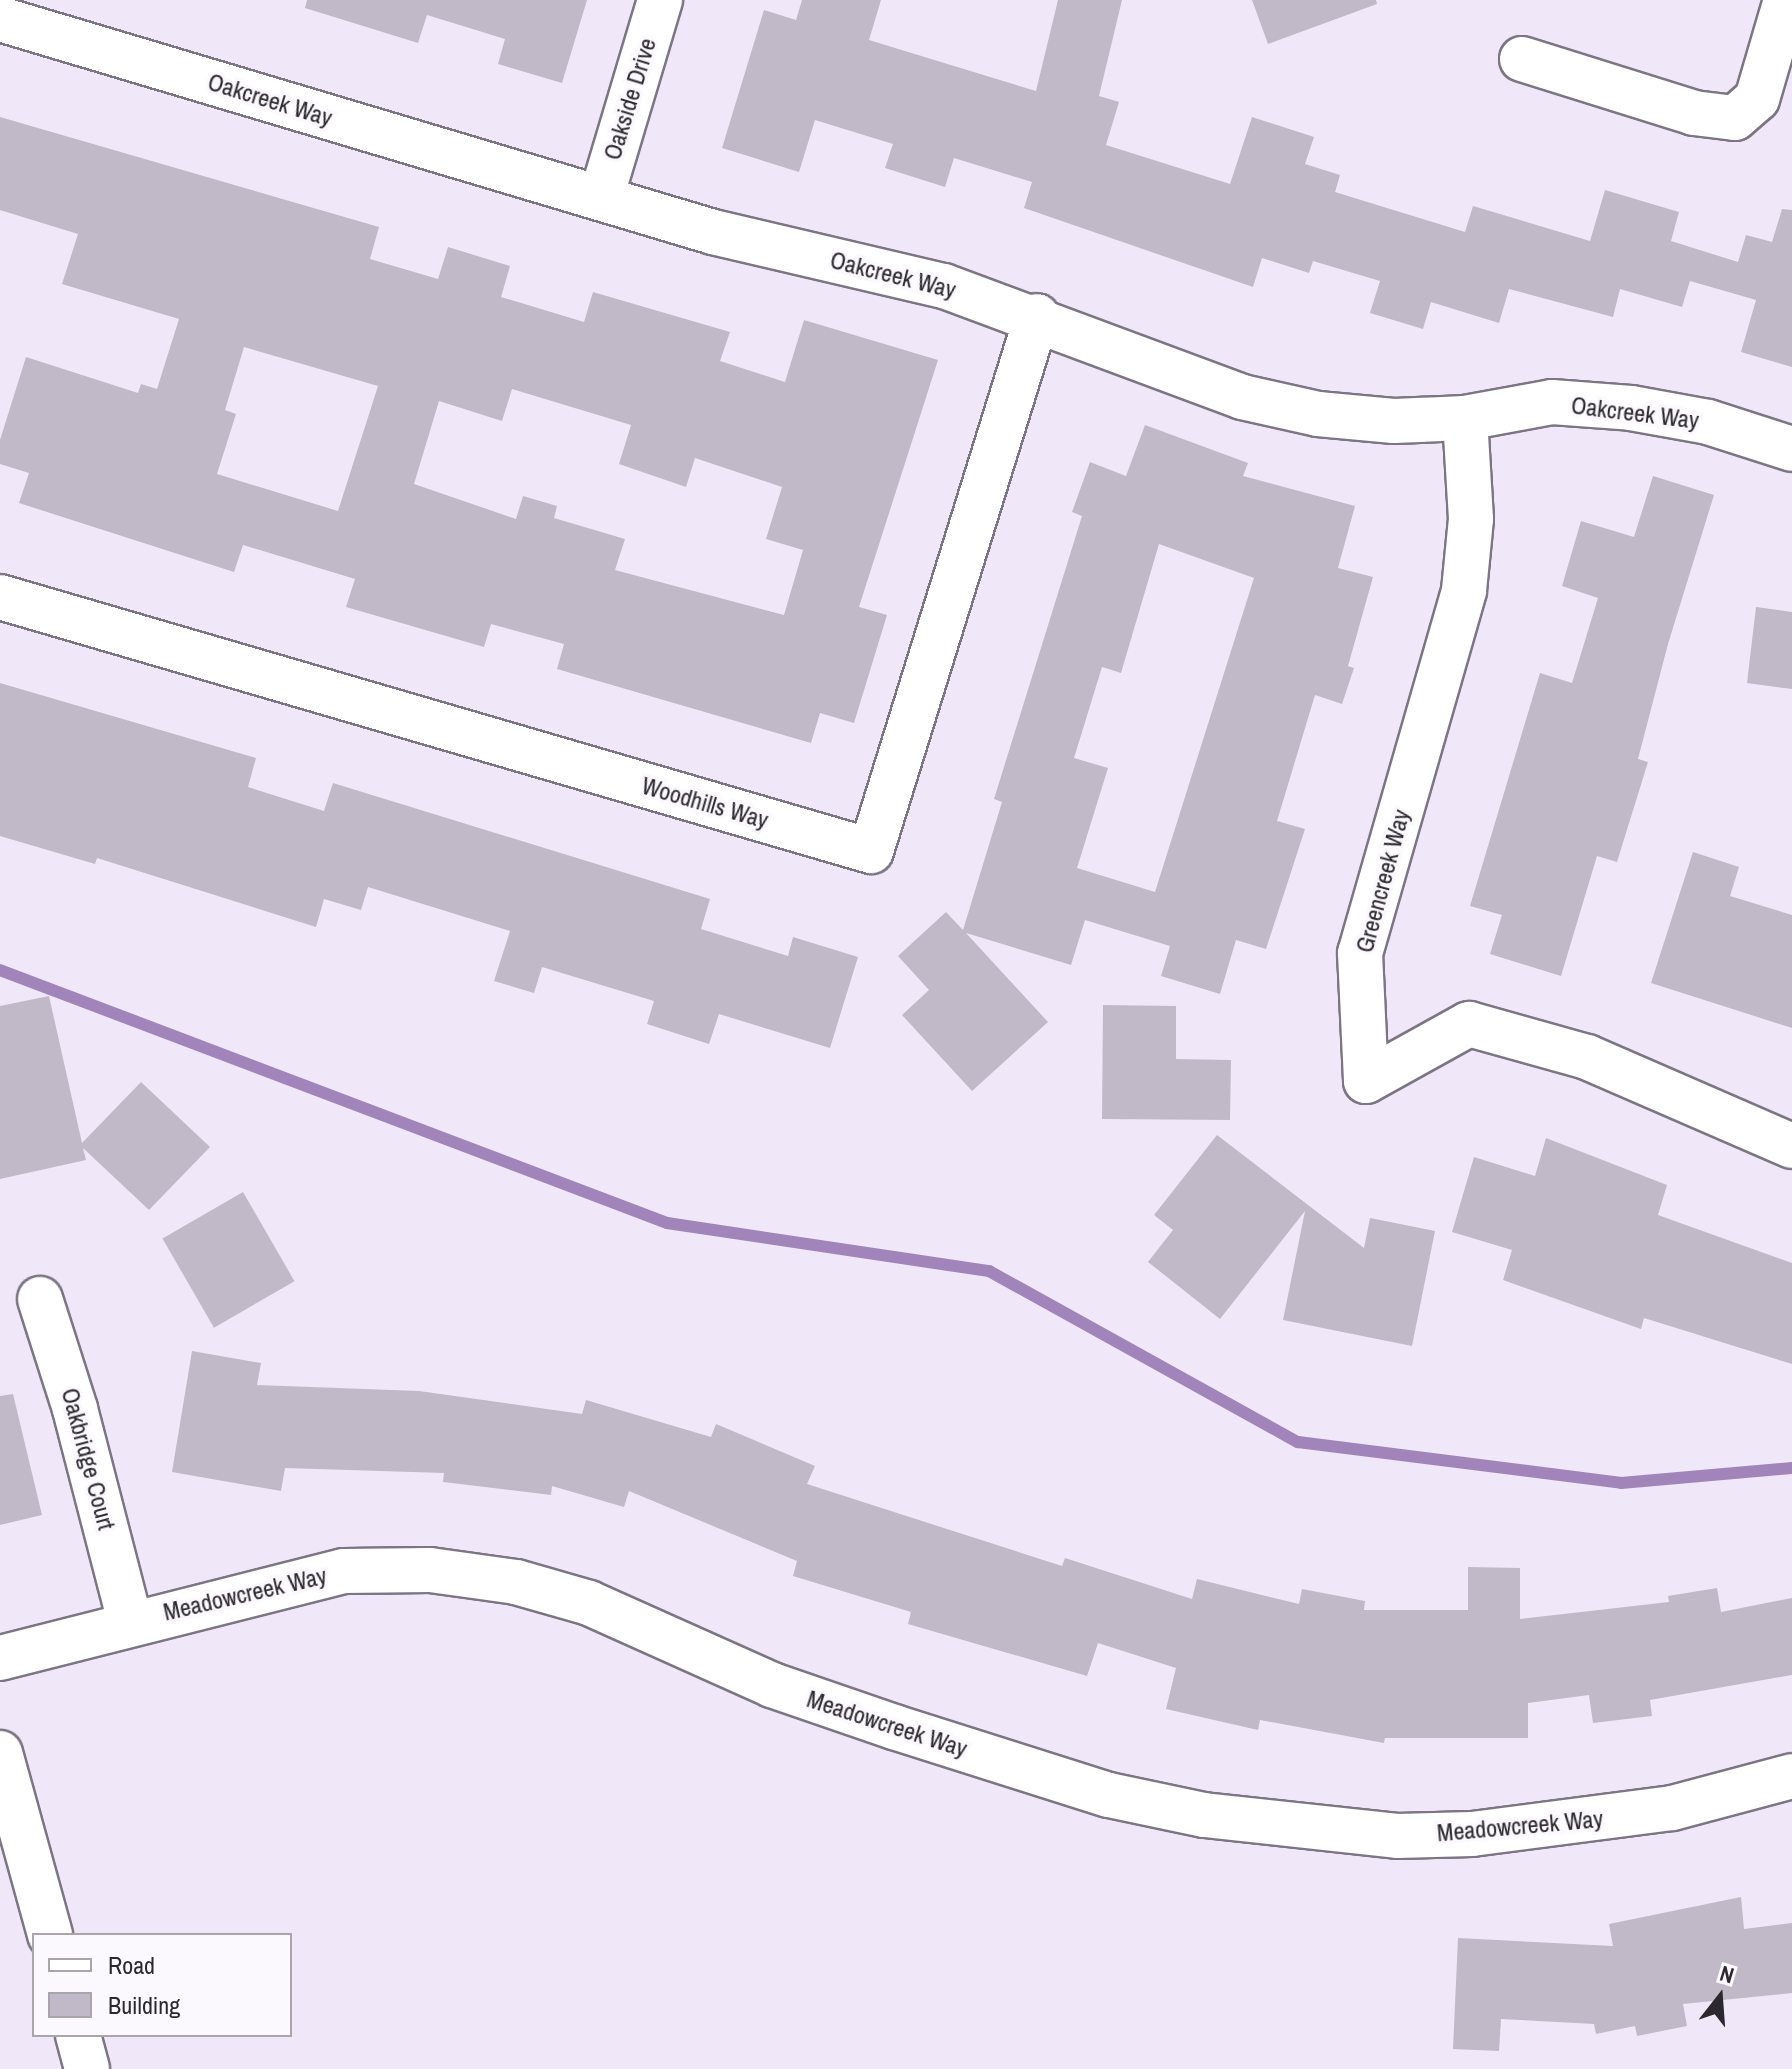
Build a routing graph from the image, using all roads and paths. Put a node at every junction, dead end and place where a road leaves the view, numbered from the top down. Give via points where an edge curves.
1 (660, 0) edge
2 (1786, 0) edge
3 (0, 19) edge
4 (1522, 59) dead end
5 (601, 198) junction
6 (1037, 316) junction
7 (1465, 418) junction
8 (1792, 449) edge
9 (0, 597) edge
10 (1792, 1146) edge
11 (40, 1299) dead end
12 (130, 1621) junction
13 (0, 1658) edge
14 (0, 1753) edge
15 (1792, 1776) edge
16 (49, 1933) edge
17 (79, 2037) edge
18 (87, 2069) edge

1 - 5 street, Oakside Drive
2 - 4 street via 1757,99 1735,118 1694,113
3 - 5 street, Oakcreek Way
5 - 6 street, Oakcreek Way
6 - 7 street, Oakcreek Way via 1242,397 1318,414 1394,421
6 - 9 street, Woodhills Way via 871,851
7 - 8 street, Oakcreek Way via 1552,402 1631,408 1708,422
7 - 10 street, Greencreek Way via 1471,519 1464,591 1360,953 1366,1081 1469,1024 1587,1057
11 - 12 street, Oakbridge Court via 75,1409
12 - 13 street, Meadowcreek Way
12 - 15 street, Meadowcreek Way via 344,1571 430,1570 516,1582 589,1603 772,1685 1080,1786 1204,1815 1304,1829 1397,1836 1557,1827 1672,1808
14 - 16 street
17 - 18 street

